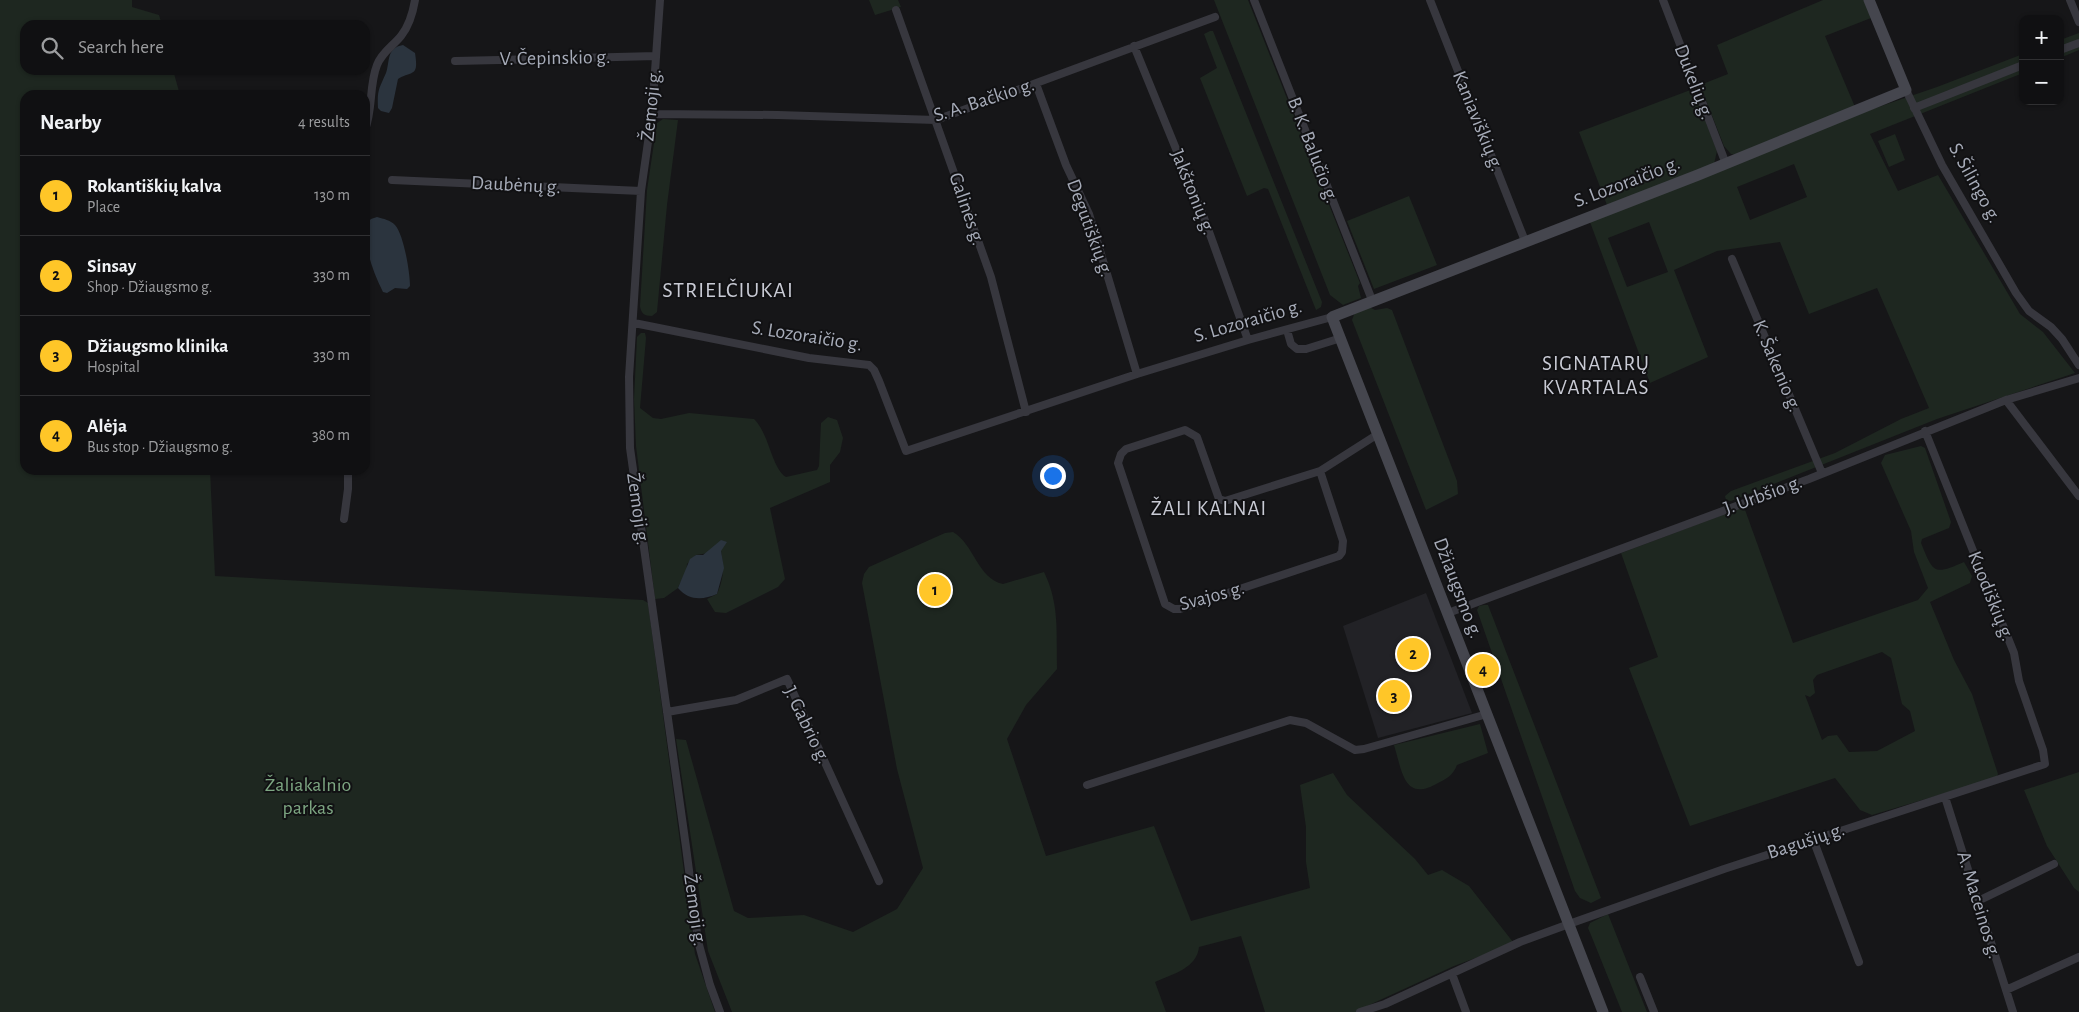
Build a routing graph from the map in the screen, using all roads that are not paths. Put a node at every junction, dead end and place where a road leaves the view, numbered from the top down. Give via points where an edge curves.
1 (415, 0) edge
2 (660, 0) edge
3 (1430, 0) edge
4 (1663, 0) edge
5 (1869, 0) edge
6 (2070, 0) edge
7 (1257, 1) edge
8 (896, 10) dead end
9 (1216, 17) dead end
10 (2079, 22) edge
11 (2079, 43) edge
12 (1134, 46) junction
13 (2064, 49) edge
14 (656, 56) junction
15 (455, 60) dead end
16 (2019, 67) edge
17 (1036, 84) junction
18 (1906, 90) junction
19 (1914, 108) junction
20 (370, 109) edge
21 (652, 114) junction
22 (936, 120) junction
23 (1726, 164) junction
24 (392, 180) dead end
25 (641, 191) junction
26 (1525, 241) junction
27 (1732, 259) dead end
28 (1372, 300) junction
29 (1332, 317) junction
30 (634, 322) junction
31 (1287, 330) junction
32 (1340, 338) junction
33 (1248, 340) junction
34 (2079, 365) edge
35 (1137, 374) junction
36 (2079, 378) edge
37 (2006, 400) junction
38 (1026, 412) junction
39 (1925, 431) junction
40 (1378, 434) junction
41 (1320, 471) junction
42 (1822, 473) junction
43 (348, 475) edge
44 (2079, 496) edge
45 (344, 519) dead end
46 (1448, 613) junction
47 (667, 712) junction
48 (1487, 714) junction
49 (2045, 764) joint
50 (1087, 785) dead end
51 (1946, 797) junction
52 (1814, 839) junction
53 (2054, 864) dead end
54 (879, 881) dead end
55 (1978, 901) junction
56 (1569, 924) junction
57 (2079, 957) edge
58 (1859, 962) dead end
59 (1452, 974) junction
60 (1640, 977) dead end
61 (2006, 990) junction
62 (720, 1012) edge
63 (1360, 1012) edge
64 (1466, 1012) edge
65 (1603, 1012) edge
66 (1654, 1012) edge
67 (2012, 1012) edge

1 - 20 street via 402,36 382,54 376,67
2 - 14 street, Žemoji g.
3 - 26 street, Kaniaviškių g.
4 - 23 street, Dukelių g.
5 - 18 street, S. Šilingo g.
6 - 10 street
7 - 28 street, B. K. Balučio g.
8 - 22 street, Galinės g.
9 - 12 street, S. A. Bačkio g.
11 - 13 street
12 - 17 street, S. A. Bačkio g.
12 - 33 street, Jakštonių g. via 1203,215
14 - 15 street, V. Čepinskio g.
14 - 21 street, Žemoji g.
16 - 19 street
17 - 22 street, S. A. Bačkio g.
17 - 35 street, Degutiškių g. via 1066,165 1090,214
18 - 19 street, S. Šilingo g.
18 - 23 street, S. Lozoraičio g.
19 - 34 street, S. Šilingo g. via 1942,165 2016,293 2029,311 2062,339
21 - 22 street, S. A. Bačkio g.
21 - 25 street, Žemoji g.
22 - 38 street, Galinės g. via 991,277
23 - 26 street, S. Lozoraičio g.
24 - 25 street, Daubėnų g.
25 - 30 street, Žemoji g.
26 - 28 street, S. Lozoraičio g.
27 - 42 street, K. Šakenio g.
28 - 29 street, S. Lozoraičio g.
29 - 31 street, S. Lozoraičio g.
29 - 32 street, Džiaugsmo g.
30 - 38 street, S. Lozoraičio g. via 809,358 869,365 879,381 906,451
30 - 47 street, Žemoji g. via 629,377 630,448
31 - 32 street via 1291,344 1297,349
31 - 33 street, S. Lozoraičio g.
32 - 40 street, Džiaugsmo g.
33 - 35 street, S. Lozoraičio g.
35 - 38 street, S. Lozoraičio g.
36 - 37 street, J. Urbšio g.
37 - 39 street, J. Urbšio g.
37 - 44 street
39 - 42 street, J. Urbšio g.
39 - 49 street, Kuodiškių g. via 2014,653 2019,681
40 - 41 street, Svajos g.
40 - 46 street, Džiaugsmo g.
41 - 41 street, Svajos g. via 1225,501 1219,499 1197,437 1190,431 1126,449 1118,462 1165,604 1180,609 1339,556 1343,541
42 - 46 street, J. Urbšio g.
43 - 45 street
46 - 48 street, Džiaugsmo g.
47 - 54 street, J. Gabrio g. via 736,700 788,678
47 - 62 street, Žemoji g. via 698,941
48 - 50 street via 1355,750 1306,723 1290,720
48 - 56 street, Džiaugsmo g.
49 - 51 street, Bagušių g.
51 - 52 street, Bagušių g.
51 - 55 street, A. Maceinos g.
52 - 56 street, Bagušių g.
52 - 58 street
53 - 55 street
55 - 61 street, A. Maceinos g.
56 - 59 street, Bagušių g. via 1520,942
56 - 65 street, Džiaugsmo g.
57 - 61 street
59 - 63 street, Bagušių g.
59 - 64 street
60 - 66 street
61 - 67 street, A. Maceinos g.

